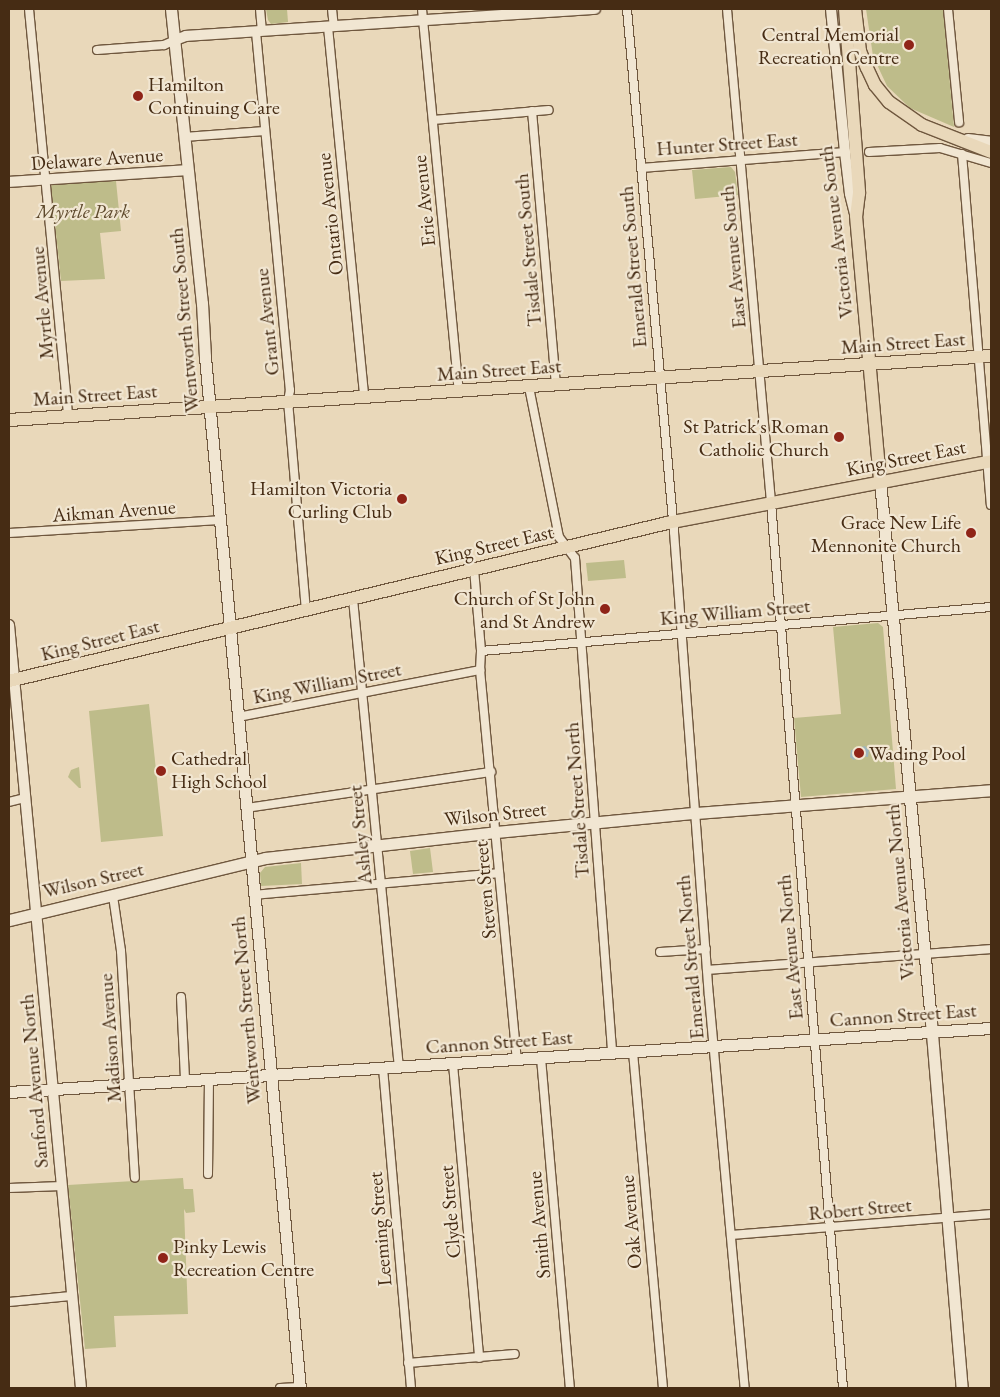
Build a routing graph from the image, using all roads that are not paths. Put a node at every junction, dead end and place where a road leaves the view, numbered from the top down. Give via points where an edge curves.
1 (30, 9) edge
2 (171, 9) edge
3 (260, 9) edge
4 (332, 9) edge
5 (422, 9) edge
6 (595, 9) edge
7 (627, 9) edge
8 (726, 9) edge
9 (831, 9) edge
10 (845, 9) edge
11 (855, 9) edge
12 (948, 9) edge
13 (517, 11) edge
14 (423, 20) junction
15 (331, 27) junction
16 (260, 31) junction
17 (175, 40) junction
18 (97, 50) dead end
19 (549, 110) dead end
20 (532, 112) junction
21 (433, 120) junction
22 (959, 122) dead end
23 (265, 132) junction
24 (944, 134) junction
25 (184, 137) junction
26 (991, 142) edge
27 (845, 152) junction
28 (869, 152) dead end
29 (991, 152) edge
30 (962, 154) junction
31 (740, 160) junction
32 (991, 163) edge
33 (641, 168) junction
34 (188, 170) junction
35 (47, 180) junction
36 (9, 182) edge
37 (856, 216) junction
38 (985, 356) edge
39 (869, 364) junction
40 (758, 371) junction
41 (659, 378) junction
42 (556, 385) junction
43 (529, 387) junction
44 (459, 391) junction
45 (364, 397) junction
46 (288, 401) junction
47 (209, 406) junction
48 (68, 415) junction
49 (9, 420) edge
50 (989, 461) edge
51 (880, 481) junction
52 (771, 503) junction
53 (991, 505) edge
54 (220, 520) junction
55 (673, 522) junction
56 (9, 533) edge
57 (568, 547) junction
58 (474, 569) junction
59 (353, 599) junction
60 (991, 607) edge
61 (306, 610) junction
62 (892, 614) junction
63 (780, 624) junction
64 (9, 625) edge
65 (230, 629) junction
66 (681, 634) junction
67 (582, 642) junction
68 (481, 651) junction
69 (480, 670) junction
70 (11, 681) edge
71 (361, 693) junction
72 (238, 717) junction
73 (492, 772) junction
74 (372, 790) junction
75 (991, 790) edge
76 (25, 798) junction
77 (910, 798) junction
78 (9, 802) edge
79 (795, 805) junction
80 (246, 808) junction
81 (695, 813) junction
82 (595, 823) junction
83 (496, 832) junction
84 (377, 846) junction
85 (251, 861) junction
86 (499, 873) junction
87 (381, 883) junction
88 (254, 895) junction
89 (113, 896) junction
90 (36, 913) junction
91 (9, 920) edge
92 (706, 949) junction
93 (991, 949) edge
94 (660, 952) dead end
95 (924, 954) junction
96 (808, 963) junction
97 (707, 970) junction
98 (180, 997) dead end
99 (991, 1028) edge
100 (931, 1032) junction
101 (814, 1040) junction
102 (714, 1047) junction
103 (633, 1052) junction
104 (612, 1054) junction
105 (541, 1058) junction
106 (517, 1060) junction
107 (453, 1064) junction
108 (399, 1067) junction
109 (383, 1068) junction
110 (271, 1074) junction
111 (209, 1079) junction
112 (185, 1080) junction
113 (129, 1084) junction
114 (52, 1089) junction
115 (9, 1092) edge
116 (208, 1174) dead end
117 (135, 1178) dead end
118 (62, 1186) junction
119 (9, 1188) edge
120 (991, 1214) edge
121 (947, 1218) junction
122 (830, 1228) junction
123 (732, 1236) junction
124 (71, 1296) junction
125 (9, 1302) edge
126 (514, 1354) dead end
127 (478, 1358) junction
128 (408, 1363) junction
129 (81, 1388) edge
130 (280, 1388) edge
131 (300, 1388) edge
132 (411, 1388) edge
133 (570, 1388) edge
134 (663, 1388) edge
135 (745, 1388) edge
136 (843, 1388) edge
137 (962, 1388) edge

1 - 35 street, Myrtle Avenue
2 - 17 main road, Wentworth Street South
3 - 16 street, Grant Avenue
4 - 15 street, Ontario Avenue
5 - 14 street, Erie Avenue
6 - 13 street
7 - 33 street, Emerald Street South
8 - 31 street, East Avenue South
9 - 27 street, Victoria Avenue South
10 - 37 main road via 859,193
11 - 24 main road via 860,50 874,85 902,112
12 - 22 street
13 - 14 street
14 - 15 street
14 - 21 street, Erie Avenue
15 - 16 street
15 - 45 street, Ontario Avenue
16 - 17 street via 186,36
16 - 23 street, Grant Avenue
17 - 18 street via 164,45
17 - 25 main road, Wentworth Street South
19 - 20 street
20 - 21 street
20 - 42 street, Tisdale Street South
21 - 44 street, Erie Avenue
23 - 25 street, Delaware Avenue
23 - 46 street, Grant Avenue via 290,390
24 - 26 street
24 - 29 main road
25 - 34 main road, Wentworth Street South
27 - 31 street, Hunter Street East
27 - 37 street, Victoria Avenue South
28 - 30 street via 927,147
30 - 32 street
30 - 38 street
31 - 33 street, Hunter Street East
31 - 40 street, East Avenue South
33 - 41 street, Emerald Street South
34 - 35 street, Delaware Avenue
34 - 47 main road, Wentworth Street South
35 - 36 street, Delaware Avenue
35 - 48 street, Myrtle Avenue
37 - 39 main road, Victoria Avenue South
38 - 39 main road, Main Street East
38 - 50 street
39 - 40 main road, Main Street East
39 - 51 main road, Victoria Avenue South
40 - 41 main road, Main Street East
40 - 52 street, East Avenue South
41 - 42 main road, Main Street East
41 - 55 street, Emerald Street South
42 - 43 main road, Main Street East
43 - 44 main road, Main Street East
43 - 57 street via 559,537
44 - 45 main road, Main Street East
45 - 46 main road, Main Street East
46 - 47 main road, Main Street East
46 - 61 street, Grant Avenue
47 - 48 main road, Main Street East
47 - 54 main road, Wentworth Street South
48 - 49 main road, Main Street East
50 - 51 main road, King Street East
50 - 53 street
51 - 52 main road, King Street East
51 - 62 main road, Victoria Avenue North
52 - 55 main road, King Street East
52 - 63 street, East Avenue North
54 - 56 street, Aikman Avenue
54 - 65 main road, Wentworth Street South
55 - 57 main road, King Street East
55 - 66 street, Emerald Street North
57 - 58 main road, King Street East
57 - 67 street, Tisdale Street North via 575,558
58 - 59 main road, King Street East
58 - 68 street, Steven Street
59 - 61 main road, King Street East
59 - 71 street, Ashley Street
60 - 62 street, King William Street
61 - 65 main road, King Street East
62 - 63 street, King William Street
62 - 77 main road, Victoria Avenue North
63 - 66 street, King William Street
63 - 79 street, East Avenue North
64 - 70 street, Sanford Avenue North
65 - 70 main road, King Street East
65 - 72 main road, Wentworth Street North
66 - 67 street, King William Street
66 - 81 street, Emerald Street North
67 - 68 street, King William Street
67 - 82 street, Tisdale Street North
68 - 69 street, Steven Street
69 - 71 street, King William Street
69 - 73 street, Steven Street
70 - 76 street, Sanford Avenue North
71 - 72 street, King William Street
71 - 74 street, Ashley Street
72 - 80 main road, Wentworth Street North
73 - 74 street
73 - 83 street, Steven Street
74 - 80 street
74 - 84 street, Ashley Street
75 - 77 main road, Wilson Street
76 - 78 street
76 - 90 street, Sanford Avenue North
77 - 79 main road, Wilson Street
77 - 95 main road, Victoria Avenue North
79 - 81 main road, Wilson Street
79 - 96 street, East Avenue North
80 - 85 main road, Wentworth Street North
81 - 82 main road, Wilson Street
81 - 92 street, Emerald Street North
82 - 83 main road, Wilson Street
82 - 104 street, Tisdale Street North
83 - 84 main road, Wilson Street
83 - 86 street, Steven Street
84 - 85 main road, Wilson Street
84 - 87 street, Ashley Street
85 - 88 main road, Wentworth Street North
85 - 89 main road, Wilson Street
86 - 87 street
86 - 106 street, Steven Street
87 - 88 street
87 - 108 street, Ashley Street
88 - 110 main road, Wentworth Street North
89 - 90 main road, Wilson Street
89 - 113 street, Madison Avenue via 121,952
90 - 91 main road, Wilson Street
90 - 114 street, Sanford Avenue North
92 - 94 street
92 - 97 street, Emerald Street North
93 - 95 street
95 - 96 street
95 - 100 main road, Victoria Avenue North
96 - 97 street
96 - 101 street, East Avenue North
97 - 102 street, Emerald Street North
98 - 112 street
99 - 100 main road, Cannon Street East
100 - 101 main road, Cannon Street East
100 - 121 main road, Victoria Avenue North
101 - 102 main road, Cannon Street East
101 - 122 street, East Avenue North
102 - 103 main road, Cannon Street East
102 - 123 street, Emerald Street North
103 - 104 main road, Cannon Street East
103 - 134 street, Oak Avenue
104 - 105 main road, Cannon Street East
105 - 106 main road, Cannon Street East
105 - 133 street, Smith Avenue
106 - 107 main road, Cannon Street East
107 - 108 main road, Cannon Street East
107 - 127 street, Clyde Street
108 - 109 main road, Cannon Street East
109 - 110 main road, Cannon Street East
109 - 128 street, Leeming Street
110 - 111 main road, Cannon Street East
110 - 131 main road, Wentworth Street North
111 - 112 main road, Cannon Street East
111 - 116 street
112 - 113 main road, Cannon Street East
113 - 114 main road, Cannon Street East
113 - 117 street, Madison Avenue
114 - 115 main road, Cannon Street East
114 - 118 street, Sanford Avenue North
118 - 119 street
118 - 124 street, Sanford Avenue North
120 - 121 street, Robert Street
121 - 122 street, Robert Street
121 - 137 main road, Victoria Avenue North
122 - 123 street, Robert Street
122 - 136 street, East Avenue North
123 - 135 street, Emerald Street North
124 - 125 street
124 - 129 street, Sanford Avenue North
126 - 127 street
127 - 128 street
128 - 132 street, Leeming Street
130 - 131 street

